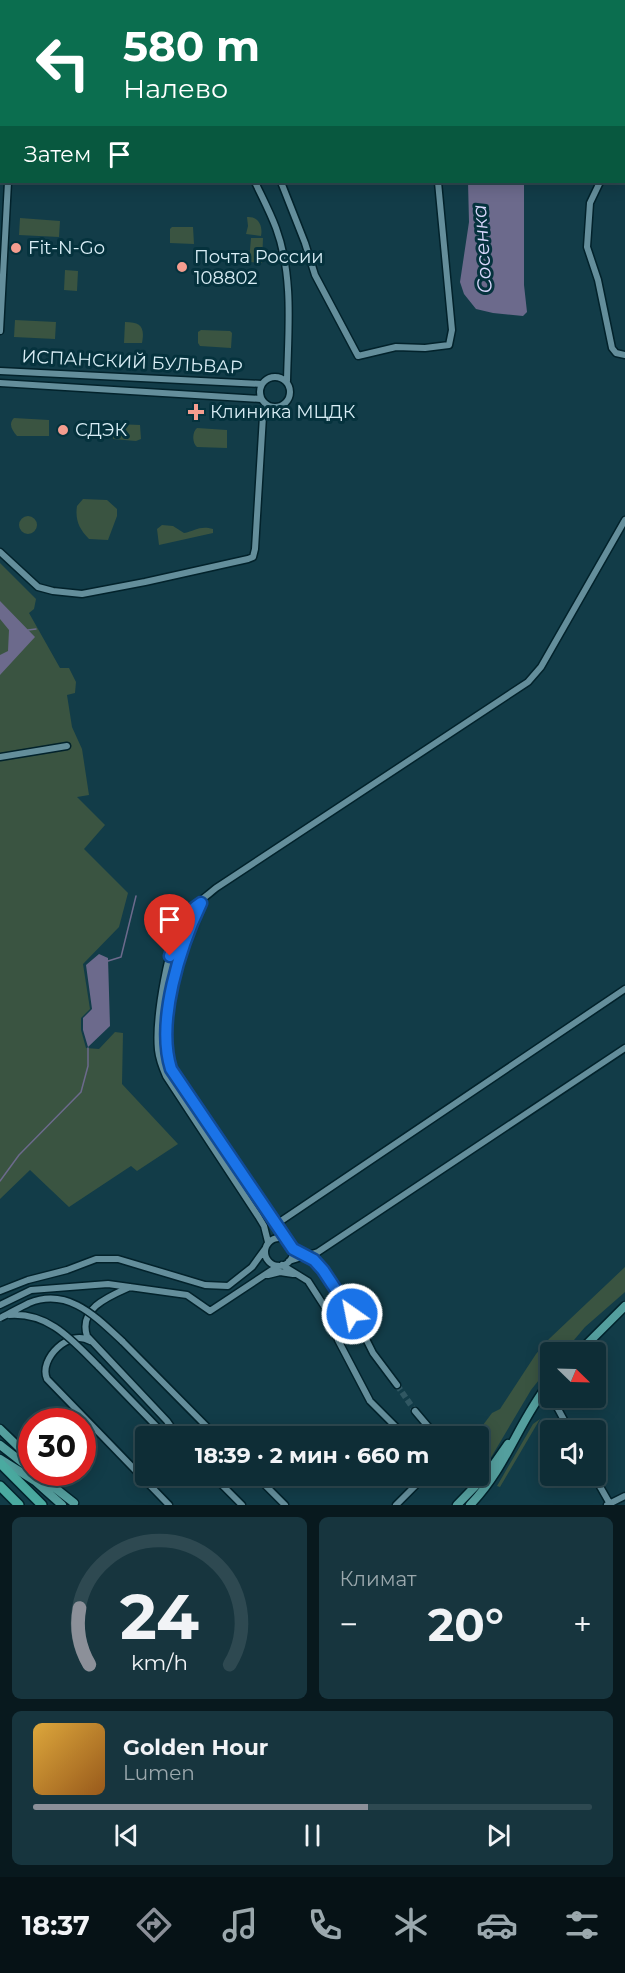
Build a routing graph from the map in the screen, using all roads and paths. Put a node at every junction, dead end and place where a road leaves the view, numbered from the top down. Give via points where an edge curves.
1 (8, 183) edge
2 (255, 183) edge
3 (281, 183) edge
4 (438, 183) edge
5 (600, 183) edge
6 (0, 331) edge
7 (625, 355) edge
8 (0, 371) edge
9 (286, 381) junction
10 (0, 383) edge
11 (262, 384) junction
12 (261, 399) junction
13 (268, 406) junction
14 (625, 520) edge
15 (0, 552) edge
16 (67, 746) dead end
17 (0, 757) edge
18 (201, 903) junction
19 (625, 989) edge
20 (625, 1048) edge
21 (275, 1225) junction
22 (286, 1240) junction
23 (268, 1242) junction
24 (265, 1249) junction
25 (293, 1249) junction
26 (307, 1257) junction
27 (289, 1261) junction
28 (280, 1266) junction
29 (260, 1279) junction
30 (308, 1281) junction
31 (130, 1287) junction
32 (0, 1291) edge
33 (0, 1305) edge
34 (625, 1306) edge
35 (0, 1318) edge
36 (90, 1341) junction
37 (589, 1342) edge
38 (397, 1385) tunnel mouth
39 (540, 1403) edge
40 (415, 1411) tunnel mouth
41 (523, 1424) junction
42 (156, 1426) edge
43 (170, 1426) edge
44 (205, 1426) edge
45 (395, 1426) edge
46 (428, 1426) edge
47 (0, 1429) edge
48 (0, 1445) edge
49 (18, 1446) edge
50 (0, 1459) edge
51 (18, 1459) edge
52 (0, 1463) edge
53 (0, 1486) edge
54 (52, 1486) edge
55 (57, 1486) edge
56 (223, 1486) edge
57 (266, 1486) edge
58 (415, 1486) edge
59 (599, 1486) edge
60 (484, 1490) junction
61 (625, 1496) edge
62 (75, 1504) edge
63 (608, 1504) edge
64 (19, 1505) edge
65 (42, 1505) edge
66 (62, 1505) edge
67 (169, 1505) edge
68 (242, 1505) edge
69 (285, 1505) edge
70 (396, 1505) edge
71 (457, 1505) edge
72 (470, 1505) edge
73 (477, 1505) edge

1 - 6 street
2 - 9 street via 277,230 284,265 288,304
3 - 4 street via 315,275 358,356 396,347 449,345 451,341
5 - 7 street via 590,203 587,247 612,348
8 - 11 street, ИСПАНСКИЙ БУЛЬВАР
9 - 11 street via 273,376
9 - 13 street via 291,391 288,401 279,407
10 - 12 street, ИСПАНСКИЙ БУЛЬВАР
11 - 12 street
12 - 13 street
13 - 15 street via 263,416 255,549 248,559 82,594 38,586
14 - 18 street via 541,667 528,682 216,888
16 - 17 street
18 - 21 street via 189,928 172,988 166,1054 183,1089
18 - 23 street via 181,921 170,956 158,1022 160,1063 258,1216
19 - 21 street
20 - 26 street
21 - 22 street
22 - 23 street via 275,1238
22 - 25 street
23 - 24 street
24 - 28 street via 268,1261
24 - 32 street via 252,1267 228,1286 205,1285 118,1259 96,1258
25 - 26 street
25 - 27 street
26 - 27 street
26 - 38 street via 323,1270
27 - 28 street
28 - 29 street
28 - 30 street
29 - 30 street via 280,1272
29 - 31 street via 210,1311 186,1295
30 - 45 street via 328,1312 370,1401
31 - 33 street via 108,1284 31,1290
31 - 36 street via 105,1298 91,1310 85,1327
34 - 37 main road
35 - 42 street, bridge via 18,1315 50,1322
35 - 44 street, bridge via 43,1299 71,1301 122,1341
36 - 43 street
36 - 67 street via 76,1337 65,1342 46,1364 47,1379
39 - 41 main road
40 - 46 street
41 - 60 main road
41 - 71 main road via 487,1474
47 - 49 main road
48 - 51 main road
50 - 66 main road via 35,1481
52 - 65 highway
53 - 64 highway
54 - 62 main road
55 - 62 main road
56 - 68 street
57 - 69 street
58 - 70 street
59 - 63 street
60 - 72 main road
60 - 73 street
61 - 63 street

